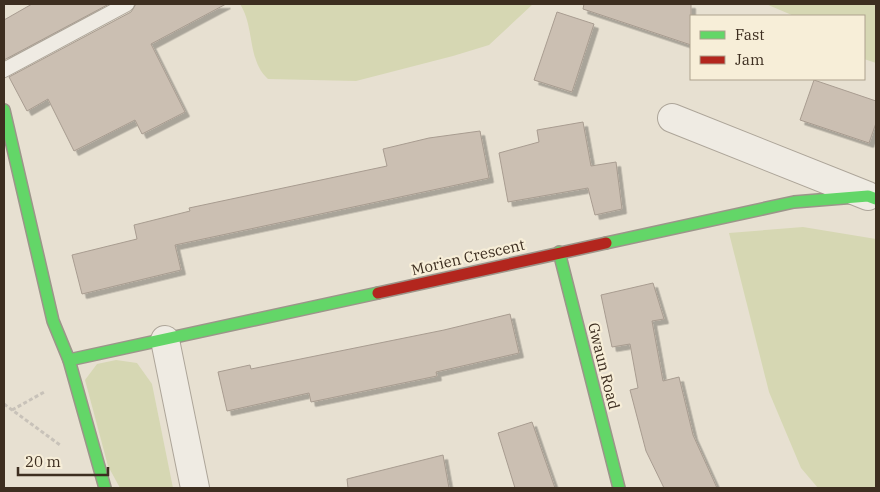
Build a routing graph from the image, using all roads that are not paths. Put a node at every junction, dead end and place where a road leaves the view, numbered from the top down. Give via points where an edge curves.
1 (127, 4) edge
2 (4, 70) edge
3 (4, 110) edge
4 (672, 118) dead end
5 (872, 198) edge
6 (559, 252) junction
7 (165, 340) junction
8 (69, 360) junction
9 (105, 488) edge
10 (195, 488) edge
11 (619, 488) edge

1 - 2 lane
3 - 8 street via 52,321
4 - 5 street
5 - 6 street, Morien Crescent via 794,202
6 - 7 street, Morien Crescent
6 - 11 street, Gwaun Road
7 - 8 street, Morien Crescent
7 - 10 street
8 - 9 street

